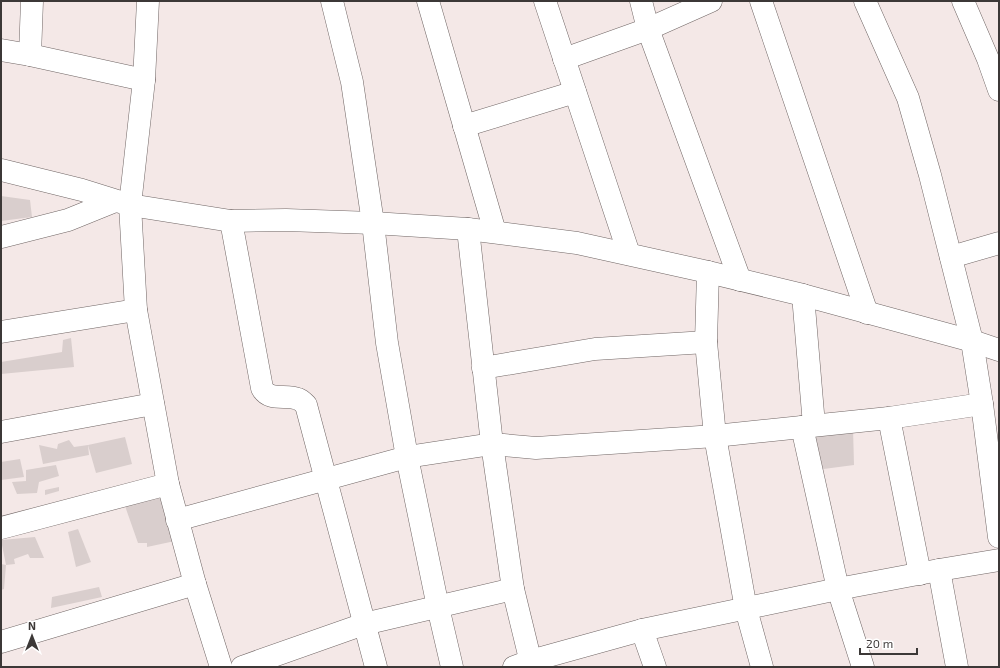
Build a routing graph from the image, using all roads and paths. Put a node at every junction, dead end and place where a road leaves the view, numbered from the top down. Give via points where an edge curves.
1 (32, 1) edge
2 (148, 1) edge
3 (332, 1) edge
4 (428, 1) edge
5 (545, 1) edge
6 (641, 1) edge
7 (711, 1) edge
8 (761, 1) edge
9 (865, 1) edge
10 (963, 1) edge
11 (648, 29) junction
12 (1, 50) edge
13 (30, 55) junction
14 (994, 57) edge
15 (564, 59) junction
16 (144, 80) junction
17 (999, 90) edge
18 (575, 92) junction
19 (464, 126) junction
20 (1, 170) edge
21 (122, 203) junction
22 (231, 221) junction
23 (374, 222) junction
24 (468, 229) junction
25 (495, 232) junction
26 (1, 237) edge
27 (999, 244) edge
28 (629, 254) junction
29 (951, 257) junction
30 (708, 272) junction
31 (740, 280) junction
32 (803, 295) junction
33 (136, 310) junction
34 (867, 314) junction
35 (1, 332) edge
36 (972, 341) junction
37 (706, 342) junction
38 (999, 350) edge
39 (483, 368) junction
40 (153, 404) junction
41 (982, 404) junction
42 (889, 418) junction
43 (808, 426) junction
44 (1, 432) edge
45 (715, 436) junction
46 (492, 444) junction
47 (407, 457) junction
48 (326, 480) junction
49 (168, 484) junction
50 (177, 520) junction
51 (1, 528) edge
52 (999, 537) edge
53 (999, 560) edge
54 (929, 572) junction
55 (195, 584) junction
56 (513, 589) junction
57 (838, 589) junction
58 (438, 607) junction
59 (746, 609) junction
60 (364, 624) junction
61 (642, 630) junction
62 (1, 642) edge
63 (525, 665) edge
64 (221, 667) edge
65 (242, 667) edge
66 (376, 667) edge
67 (452, 667) edge
68 (655, 667) edge
69 (762, 667) edge
70 (863, 667) edge
71 (957, 667) edge

1 - 13 street
2 - 16 street
3 - 23 street via 352,82
4 - 19 street
5 - 15 street
6 - 11 street
7 - 11 street
8 - 34 street
9 - 29 street via 908,98
10 - 14 street
11 - 15 street
11 - 31 street
12 - 13 street
13 - 16 street
14 - 17 street
15 - 18 street
16 - 21 street
18 - 19 street
18 - 28 street
19 - 25 street
20 - 21 street via 82,190
21 - 22 street
21 - 26 street
21 - 33 street
22 - 23 street
22 - 48 street via 262,388 272,397 293,397 306,405
23 - 24 street
23 - 47 street via 387,344
24 - 25 street
24 - 39 street
25 - 28 street via 577,242
27 - 29 street
28 - 30 street
29 - 36 street
30 - 31 street
30 - 37 street
31 - 32 street
32 - 34 street
32 - 43 street
33 - 35 street
33 - 40 street
34 - 36 street
36 - 38 street
36 - 41 street
37 - 39 street via 595,349
37 - 45 street
39 - 46 street
40 - 44 street
40 - 49 street
41 - 42 street
41 - 52 street
42 - 43 street
42 - 54 street
43 - 45 street
43 - 57 street
45 - 46 street via 536,448
45 - 59 street
46 - 47 street
46 - 56 street
47 - 48 street
47 - 58 street
48 - 50 street
48 - 60 street
49 - 50 street
49 - 51 street
50 - 55 street
53 - 54 street
54 - 57 street
54 - 71 street
55 - 62 street
55 - 64 street
56 - 58 street
56 - 63 street
57 - 59 street
57 - 70 street
58 - 60 street
58 - 67 street
59 - 61 street
59 - 69 street
60 - 65 street
60 - 66 street
61 - 63 street
61 - 68 street

